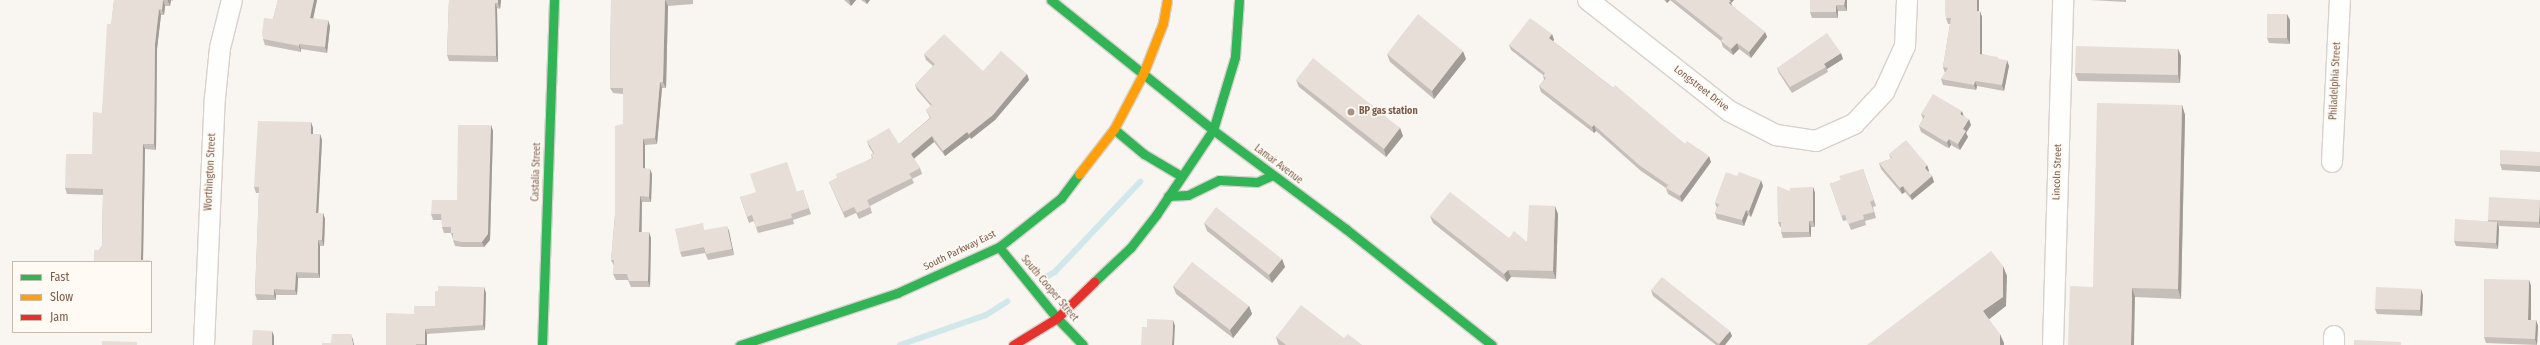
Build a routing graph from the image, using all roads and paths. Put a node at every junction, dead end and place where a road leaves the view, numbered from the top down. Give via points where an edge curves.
1 (232, 0) edge
2 (554, 0) edge
3 (1051, 0) edge
4 (1168, 0) edge
5 (1239, 0) edge
6 (1588, 0) edge
7 (1907, 0) edge
8 (2063, 0) edge
9 (2340, 0) edge
10 (1143, 74) junction
11 (1114, 129) junction
12 (1213, 130) junction
13 (2332, 162) dead end
14 (1273, 175) junction
15 (1181, 176) junction
16 (1168, 196) junction
17 (999, 247) junction
18 (1057, 318) junction
19 (204, 345) edge
20 (542, 345) edge
21 (740, 345) edge
22 (1013, 345) edge
23 (1083, 345) edge
24 (1492, 345) edge
25 (2053, 345) edge

1 - 19 street, Worthington Street via 220,48 215,98
2 - 20 main road, Castalia Street
3 - 10 main road, Lamar Avenue
4 - 10 main road, South Parkway East via 1163,23
5 - 12 main road via 1235,57
6 - 7 street, Longstreet Drive via 1729,112 1776,135 1816,141 1854,124 1884,92 1905,46
8 - 25 street, Lincoln Street
9 - 13 street, Philadelphia Street
10 - 11 main road, South Parkway East
10 - 12 main road, Lamar Avenue
11 - 15 main road via 1144,154
11 - 17 main road, South Parkway East via 1061,198
12 - 14 main road, Lamar Avenue
12 - 15 main road
14 - 16 main road via 1257,182 1219,180 1188,195
14 - 24 main road, Lamar Avenue
15 - 16 main road
16 - 18 main road via 1131,247
17 - 18 main road, South Cooper Street
17 - 21 main road, South Parkway East via 897,293
18 - 22 main road
18 - 23 main road, South Cooper Street

